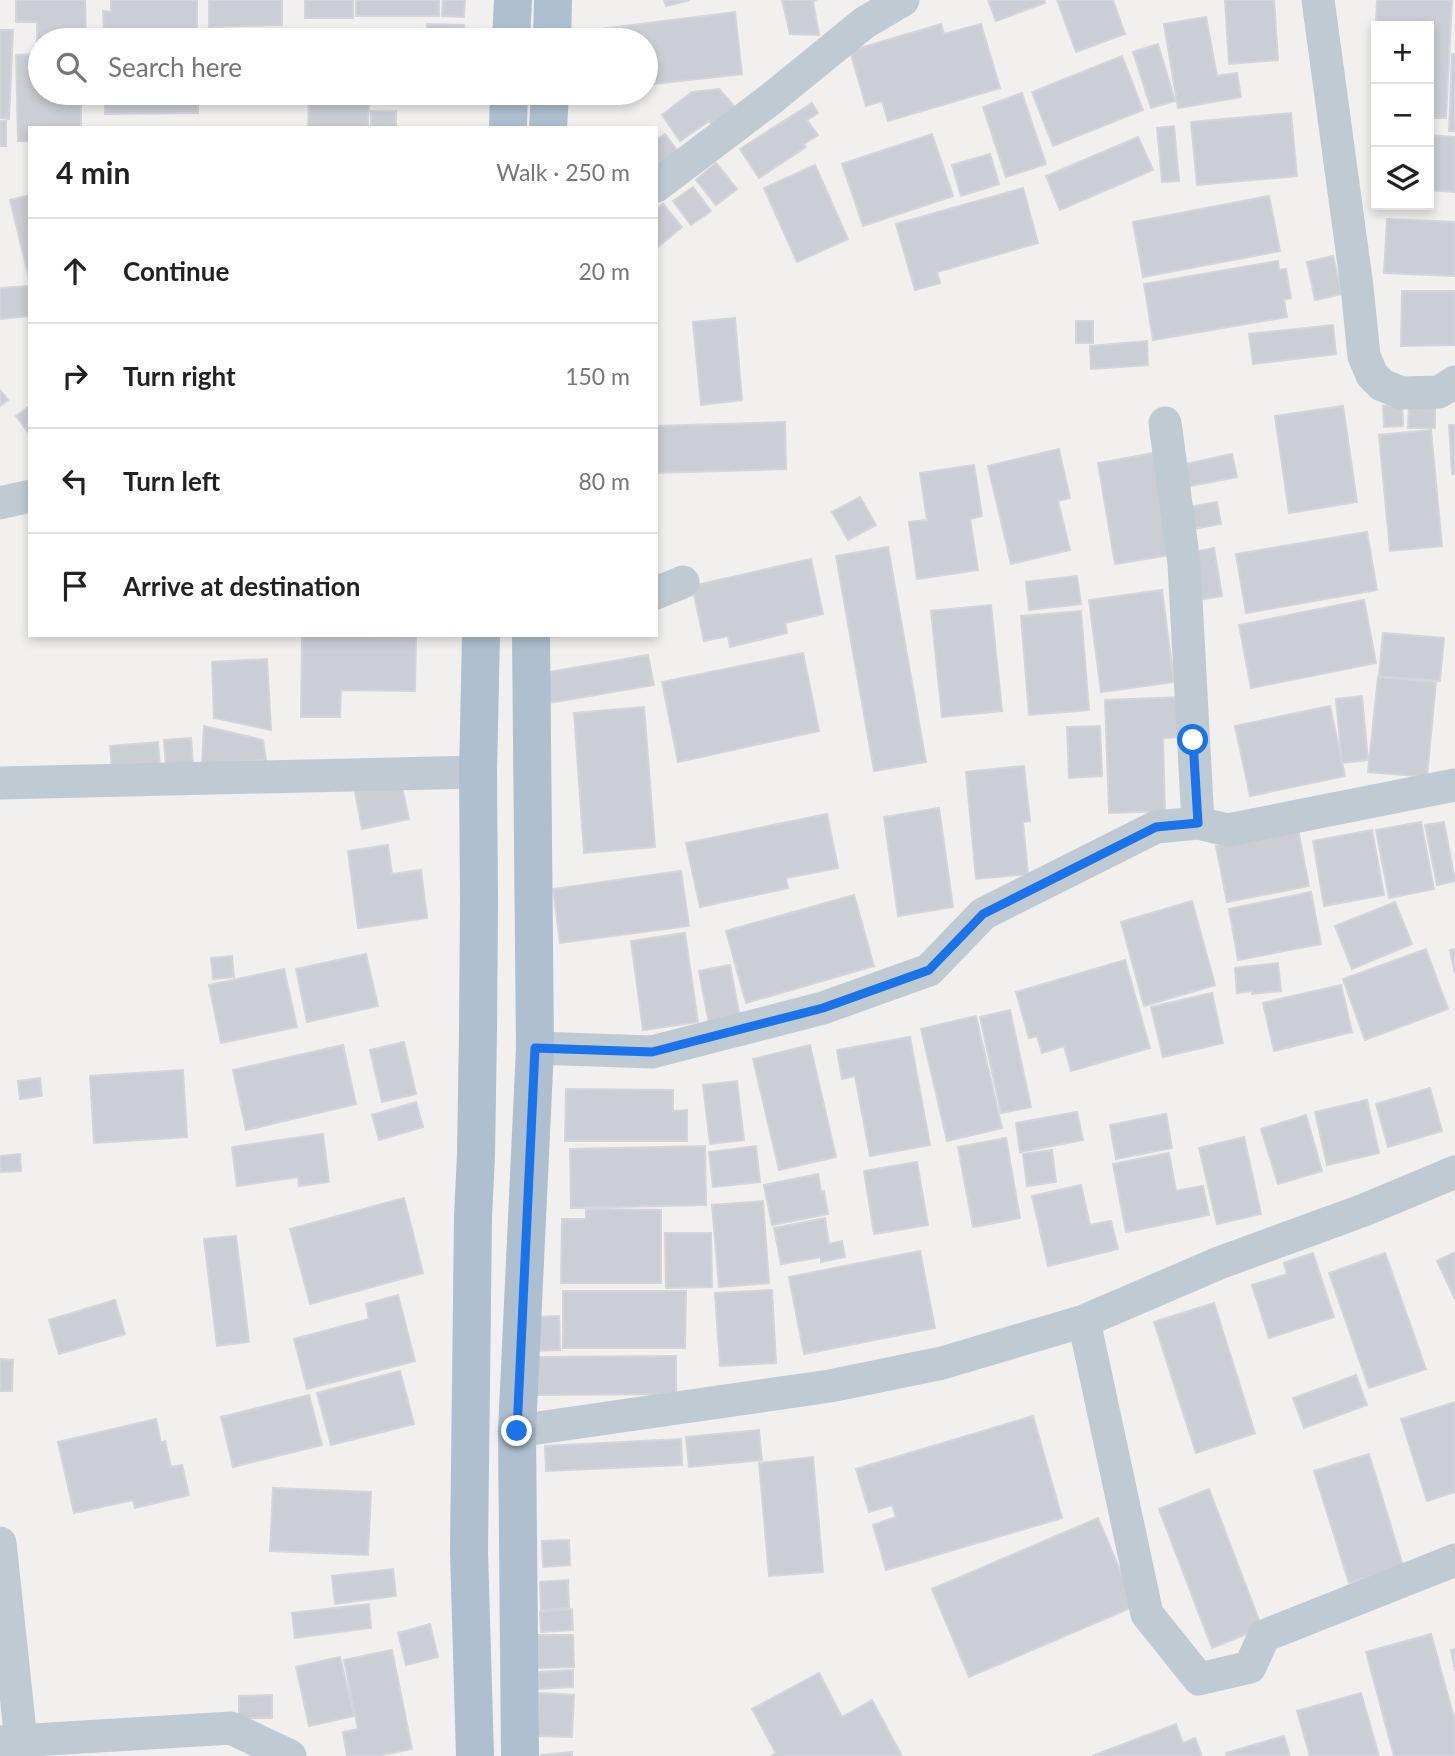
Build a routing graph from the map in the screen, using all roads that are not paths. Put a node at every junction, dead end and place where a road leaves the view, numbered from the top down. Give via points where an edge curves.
1 (513, 0) edge
2 (553, 0) edge
3 (903, 0) edge
4 (1318, 0) edge
5 (512, 28) edge
6 (552, 28) edge
7 (509, 105) edge
8 (549, 105) edge
9 (508, 126) edge
10 (548, 126) edge
11 (658, 184) edge
12 (1455, 382) edge
13 (1165, 423) dead end
14 (28, 496) edge
15 (0, 503) edge
16 (481, 637) edge
17 (531, 637) edge
18 (478, 772) junction
19 (0, 783) edge
20 (1455, 785) edge
21 (1198, 823) junction
22 (535, 1048) junction
23 (1455, 1172) edge
24 (1084, 1321) junction
25 (517, 1431) junction
26 (0, 1543) edge
27 (1455, 1560) edge
28 (11, 1742) edge
29 (290, 1756) edge
30 (475, 1756) edge
31 (520, 1756) edge

1 - 5 main road
2 - 6 main road
3 - 11 street via 864,23
4 - 12 street via 1364,356 1382,385 1402,393 1438,392
7 - 9 main road
8 - 10 main road
13 - 21 street via 1184,563
14 - 15 street
16 - 18 main road
17 - 22 main road
18 - 19 street
18 - 30 main road via 479,1018 469,1551
20 - 21 street via 1228,830
21 - 22 street via 1156,827 983,914 929,970 823,1008 652,1052
22 - 25 main road
23 - 24 street via 1219,1263
24 - 25 street via 942,1363 830,1386
24 - 27 street via 1147,1614 1199,1678 1250,1667 1264,1636
25 - 31 main road
26 - 28 street
28 - 29 street via 231,1728

